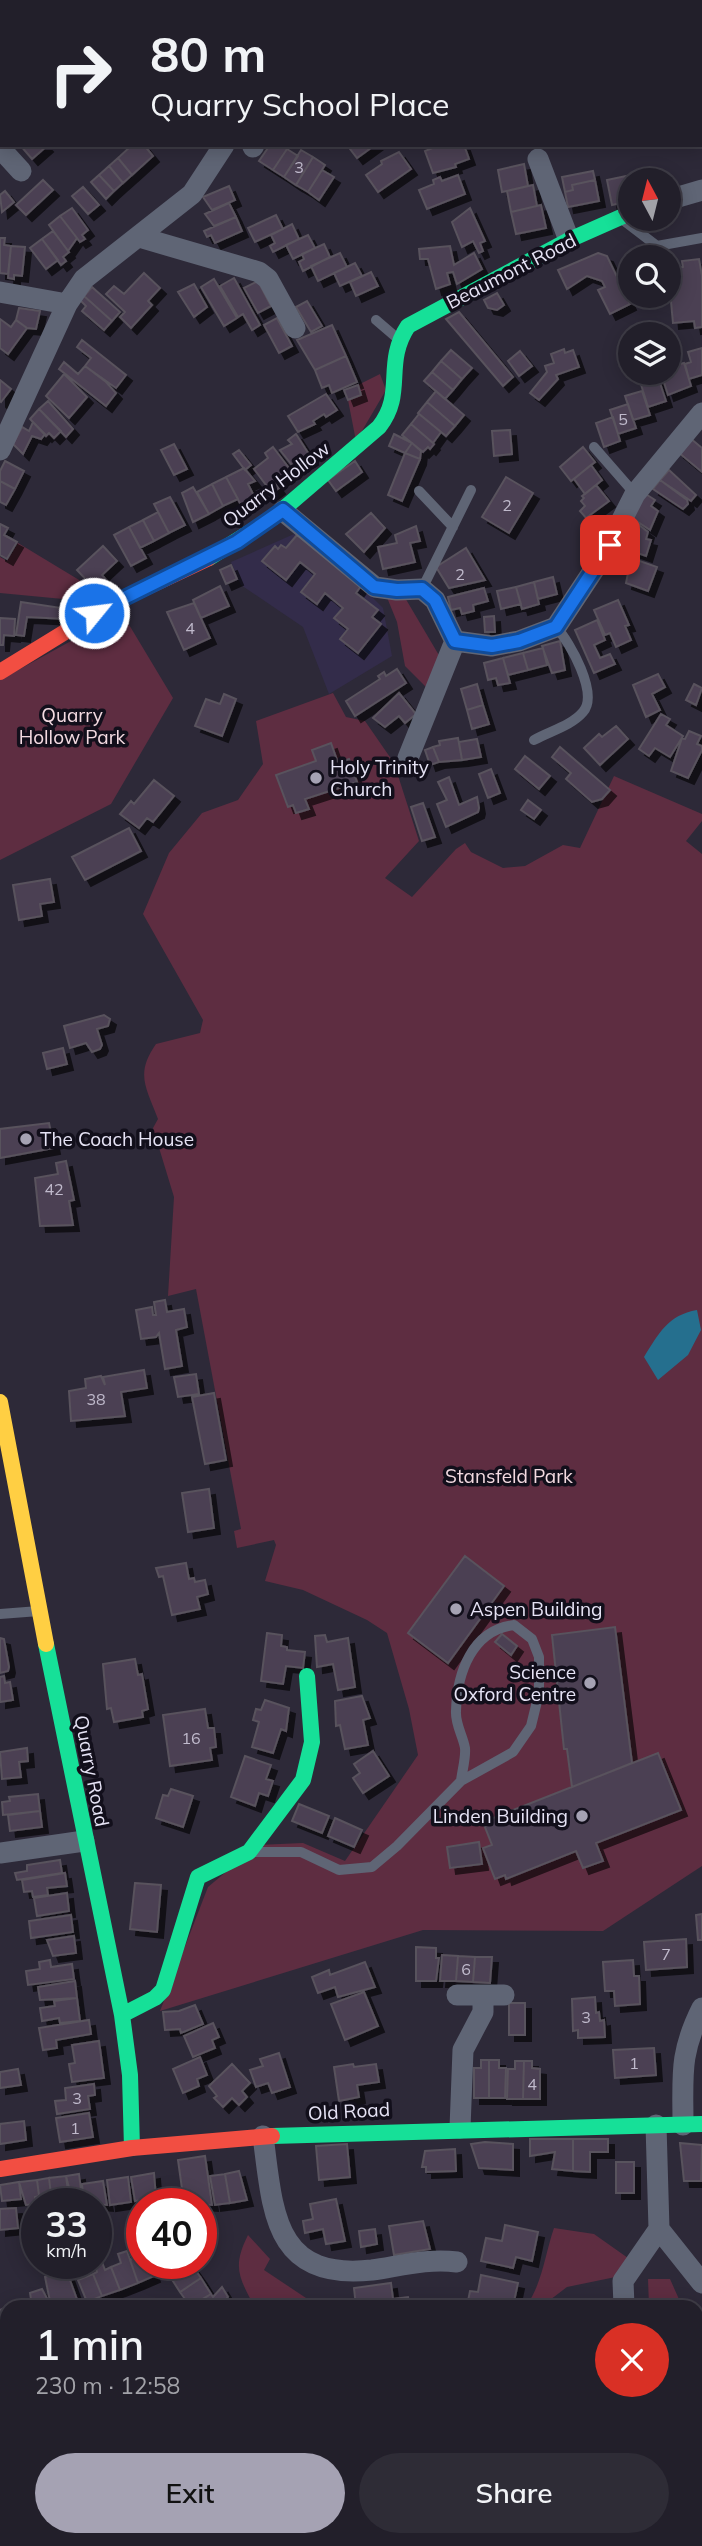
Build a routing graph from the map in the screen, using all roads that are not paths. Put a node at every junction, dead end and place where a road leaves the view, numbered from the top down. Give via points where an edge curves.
1 (223, 147) edge
2 (0, 148) edge
3 (538, 159) dead end
4 (21, 171) dead end
5 (702, 190) edge
6 (681, 196) edge
7 (618, 218) edge
8 (642, 231) edge
9 (139, 237) junction
10 (702, 238) edge
11 (569, 240) junction
12 (0, 292) edge
13 (66, 304) junction
14 (376, 320) dead end
15 (295, 328) dead end
16 (397, 338) junction
17 (702, 413) edge
18 (594, 447) dead end
19 (0, 450) edge
20 (471, 490) dead end
21 (419, 491) dead end
22 (635, 494) junction
23 (283, 510) junction
24 (453, 527) junction
25 (422, 589) junction
26 (556, 627) junction
27 (455, 641) junction
28 (0, 672) edge
29 (534, 740) dead end
30 (408, 758) dead end
31 (1, 1417) edge
32 (40, 1611) junction
33 (0, 1614) edge
34 (307, 1676) dead end
35 (461, 1781) junction
36 (84, 1841) junction
37 (249, 1852) junction
38 (0, 1853) edge
39 (457, 1995) dead end
40 (483, 1995) junction
41 (504, 1995) dead end
42 (702, 2008) edge
43 (122, 2015) junction
44 (692, 2124) edge
45 (656, 2125) junction
46 (460, 2128) junction
47 (263, 2136) junction
48 (132, 2148) junction
49 (0, 2169) edge
50 (659, 2229) junction
51 (457, 2262) dead end
52 (702, 2283) edge
53 (624, 2300) edge

1 - 9 street via 192,194
2 - 4 street
3 - 11 street
5 - 6 street
7 - 11 street, Beaumont Road
8 - 10 lane via 657,246
9 - 13 street via 84,279
9 - 15 street via 259,272 268,279
11 - 16 street, Beaumont Road via 421,317
12 - 13 street
13 - 19 street
14 - 16 lane
16 - 23 street, Quarry Hollow via 391,354 395,399 386,419 363,444
17 - 22 street
18 - 22 lane
20 - 24 lane
21 - 24 lane
22 - 26 street via 605,553
23 - 25 street via 374,587
23 - 28 street, Quarry Hollow via 237,542 94,613
24 - 25 lane
25 - 27 street via 435,600
26 - 27 street via 492,646
26 - 29 lane via 575,656 589,697 586,709 576,719
27 - 30 street
31 - 32 street, Quarry Road
32 - 33 lane
32 - 36 street, Quarry Road
34 - 37 street via 313,1732 308,1771
35 - 35 lane via 513,1752 531,1726 539,1693 539,1657 532,1639 514,1625 499,1626 484,1636 470,1654 458,1683 455,1714 465,1750
35 - 37 lane via 372,1867 339,1870 301,1853
36 - 38 street
36 - 43 street, Quarry Road
37 - 43 street via 198,1877 163,1990
39 - 40 street
40 - 41 street
40 - 46 street via 482,2012 463,2050
42 - 44 street via 687,2038 682,2066
43 - 48 street, Quarry Road
44 - 45 street, Old Road
45 - 46 street, Old Road
45 - 50 street
46 - 47 street, Old Road
47 - 48 street, Old Road
47 - 51 street via 274,2217 283,2238 302,2259 350,2271
48 - 49 street, Old Road
50 - 52 street
50 - 53 street via 623,2281

